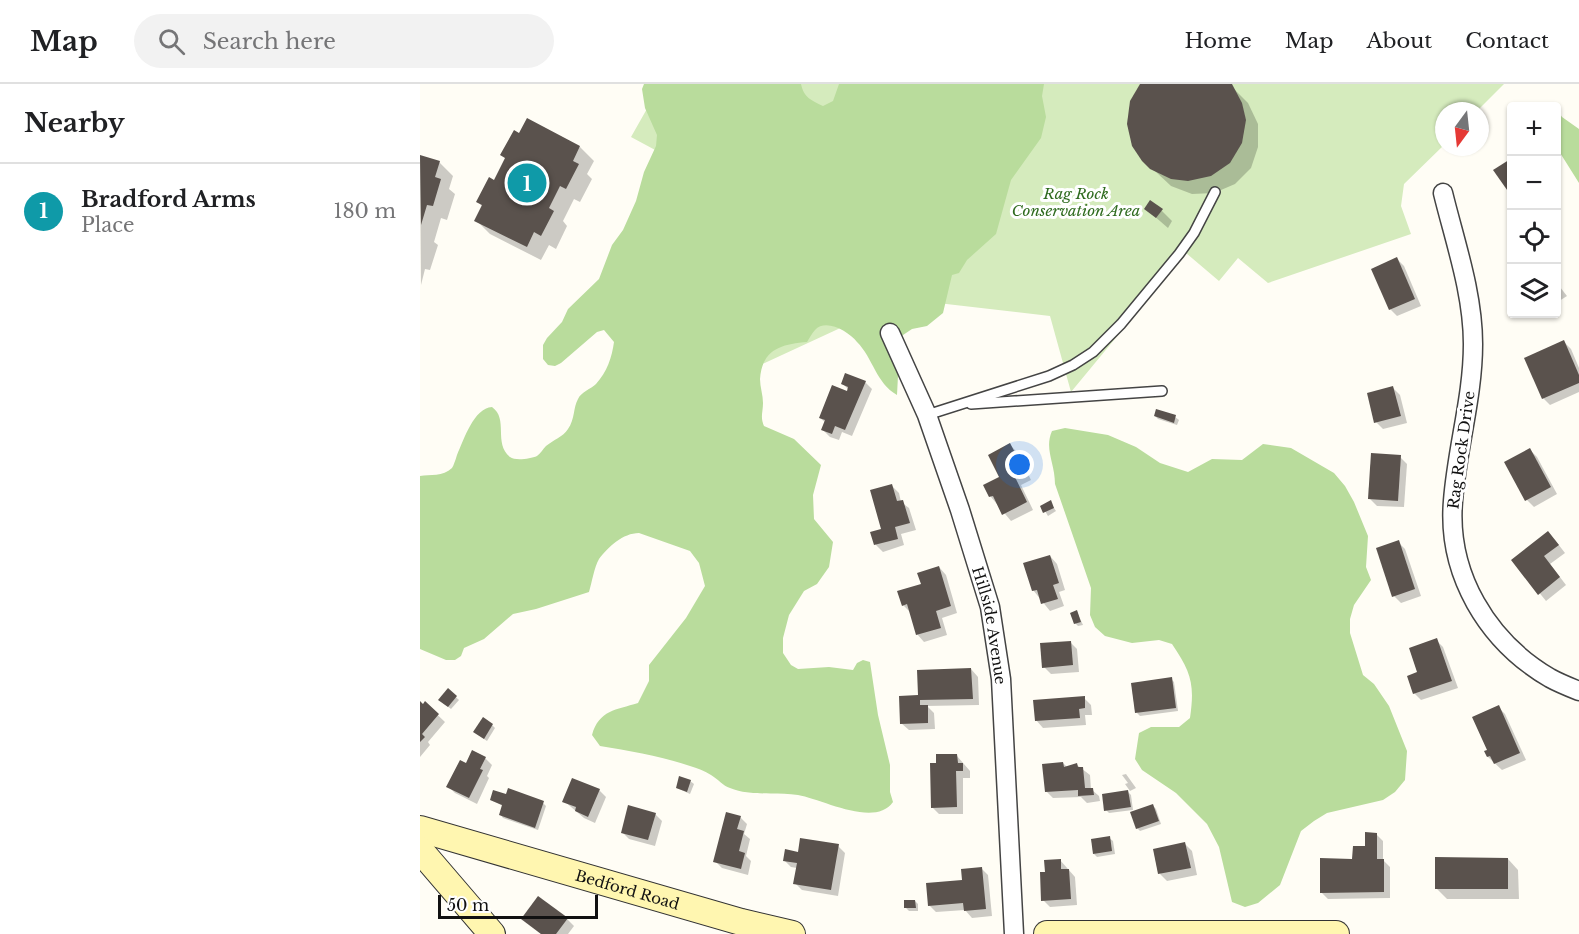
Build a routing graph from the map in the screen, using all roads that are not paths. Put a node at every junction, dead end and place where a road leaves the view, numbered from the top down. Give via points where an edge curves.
1 (1215, 192) dead end
2 (1443, 193) dead end
3 (890, 333) dead end
4 (1162, 391) dead end
5 (957, 405) junction
6 (927, 415) junction
7 (1579, 691) edge
8 (420, 829) edge
9 (423, 860) edge
10 (492, 934) edge
11 (792, 934) edge
12 (1014, 934) edge
13 (1047, 934) edge
14 (1336, 934) edge

1 - 5 lane via 1179,254 1093,352 1048,376
2 - 7 street, Rag Rock Drive via 1470,304 1473,342 1470,393 1453,500 1456,558 1483,616 1504,642 1551,679
3 - 6 street, Hillside Avenue
4 - 5 lane
5 - 6 lane
6 - 12 street, Hillside Avenue via 995,628 1004,717
8 - 11 street, Bedford Road
9 - 10 street
13 - 14 street

